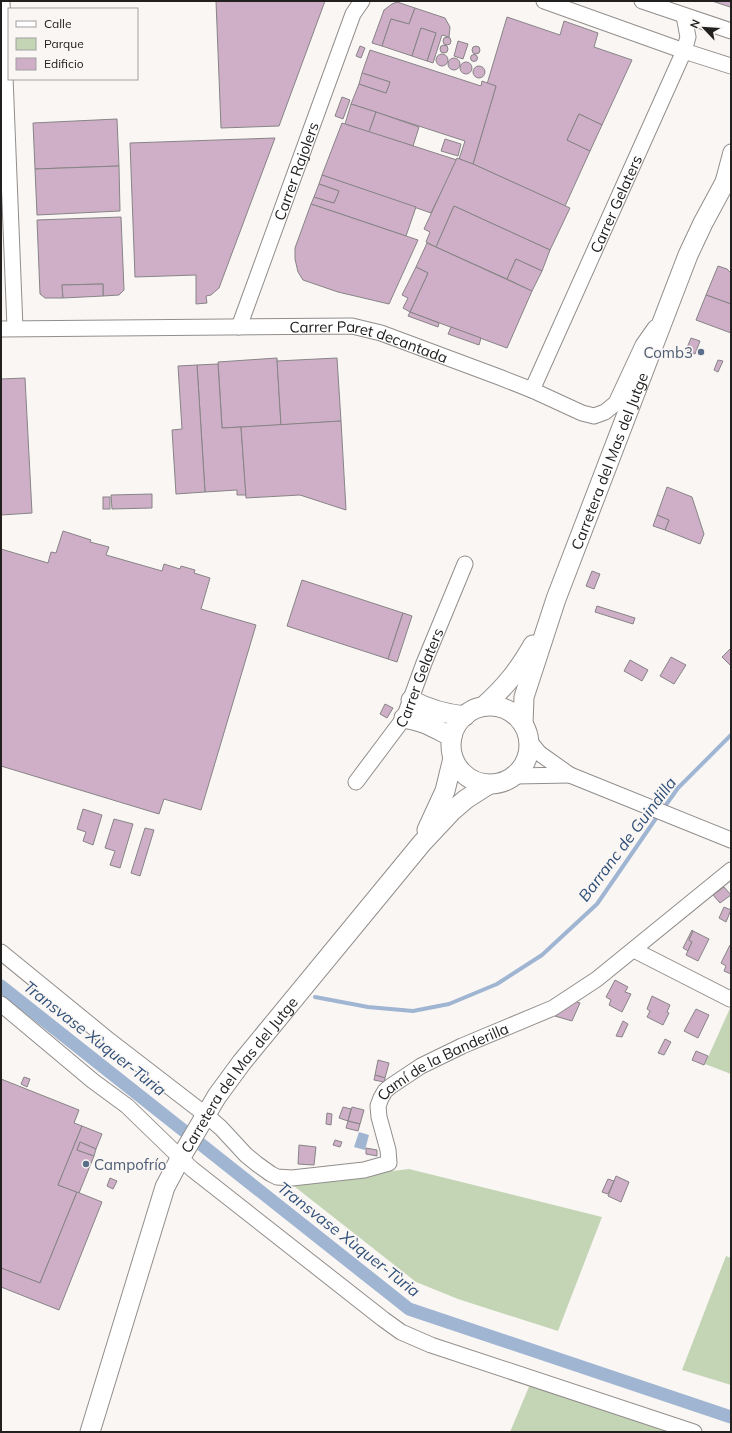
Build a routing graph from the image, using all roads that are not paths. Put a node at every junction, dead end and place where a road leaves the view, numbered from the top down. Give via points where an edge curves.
1 (2, 1) edge
2 (362, 1) edge
3 (544, 1) edge
4 (642, 1) edge
5 (354, 8) edge
6 (684, 16) junction
7 (731, 31) edge
8 (684, 52) junction
9 (731, 66) edge
10 (731, 152) edge
11 (731, 171) edge
12 (722, 187) junction
13 (666, 313) junction
14 (238, 327) junction
15 (8, 328) edge
16 (532, 390) junction
17 (465, 564) dead end
18 (556, 599) junction
19 (411, 700) junction
20 (484, 706) junction
21 (465, 716) junction
22 (404, 718) junction
23 (523, 724) junction
24 (452, 738) junction
25 (530, 742) junction
26 (453, 758) junction
27 (570, 775) junction
28 (515, 776) junction
29 (356, 782) dead end
30 (488, 785) junction
31 (731, 840) edge
32 (422, 843) junction
33 (731, 870) edge
34 (634, 950) junction
35 (1, 952) edge
36 (730, 999) dead end
37 (1, 1004) edge
38 (203, 1118) junction
39 (183, 1153) junction
40 (90, 1432) edge
41 (694, 1432) edge

1 - 15 street
2 - 5 street, Carrer Rajolers
3 - 8 street
4 - 6 street
5 - 14 street, Carrer Rajolers
6 - 7 street
6 - 8 street, Carrer Gelaters via 688,37
8 - 9 street
8 - 16 street, Carrer Gelaters
10 - 12 street
11 - 12 street, Carretera del Mas del Jutge
12 - 13 street, Carretera del Mas del Jutge via 688,255
13 - 16 street, Carrer Paret decantada via 643,345 616,403 605,412 594,416 582,413
13 - 18 street, Carretera del Mas del Jutge
14 - 15 street, Carrer Paret decantada
14 - 16 street, Carrer Paret decantada via 352,326 381,333
17 - 19 street, Carrer Gelaters
18 - 20 street, Carretera del Mas del Jutge via 519,669 503,689
18 - 23 street, Carretera del Mas del Jutge via 524,697
19 - 21 street via 429,709
19 - 22 street, Carrer Gelaters
20 - 21 street
20 - 23 street via 506,709
21 - 24 street via 456,725
22 - 24 street via 418,720
22 - 29 street, Carrer Gelaters
23 - 25 street
24 - 26 street
25 - 27 street via 539,753
25 - 28 street via 528,758
26 - 30 street via 463,774
26 - 32 street, Carretera del Mas del Jutge via 445,791
27 - 28 street
27 - 31 street
28 - 30 street via 502,783
30 - 32 street, Carretera del Mas del Jutge via 462,803
32 - 38 street, Carretera del Mas del Jutge via 242,1062
33 - 34 street, Camí de la Banderilla
34 - 36 street
34 - 38 street, Camí de la Banderilla via 597,979 553,1008 421,1066 385,1091 378,1106 389,1163 357,1171 292,1178 277,1177 246,1155 221,1128
35 - 38 street
37 - 39 street
38 - 39 street, Carretera del Mas del Jutge
39 - 40 street, Carretera del Mas del Jutge via 164,1187
39 - 41 street via 192,1169 401,1332 430,1345

